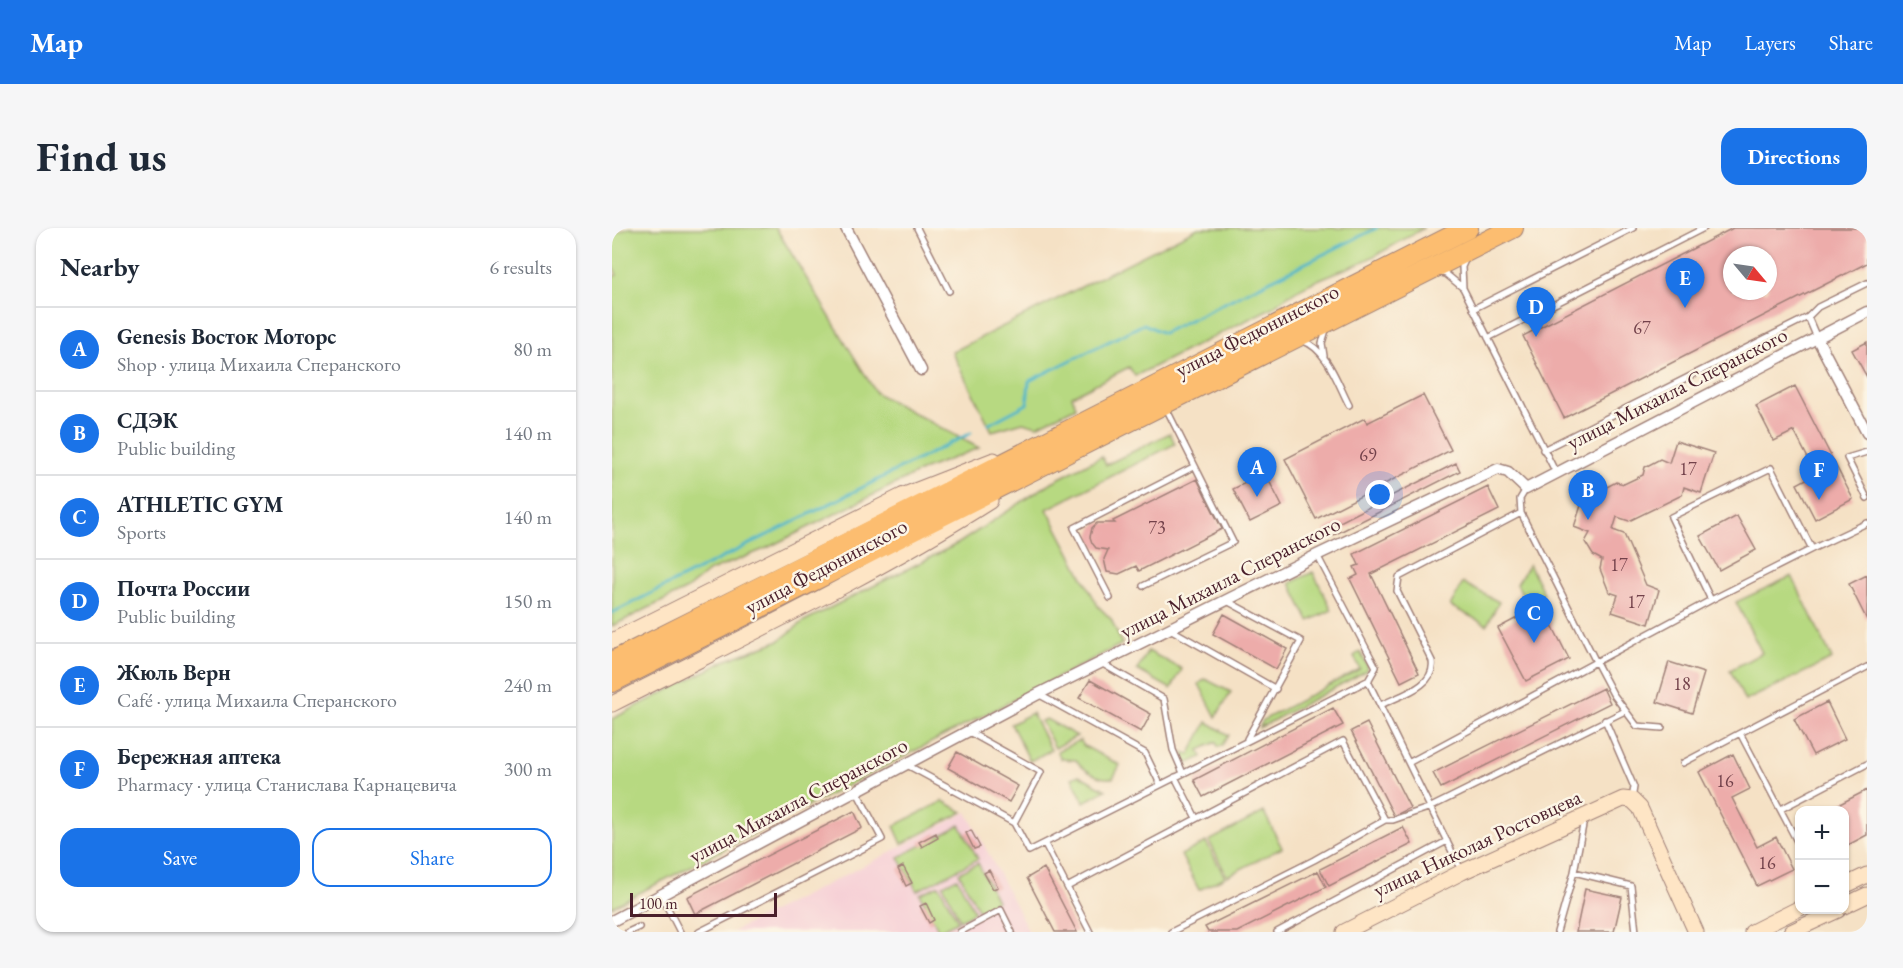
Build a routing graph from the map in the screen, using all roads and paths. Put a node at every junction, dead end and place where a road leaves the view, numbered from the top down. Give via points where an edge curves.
1 (846, 228) edge
2 (917, 228) edge
3 (1468, 228) edge
4 (1512, 228) edge
5 (1521, 228) edge
6 (1633, 228) edge
7 (1704, 228) edge
8 (1479, 245) junction
9 (1423, 273) junction
10 (1867, 283) edge
11 (1463, 288) junction
12 (949, 291) dead end
13 (1473, 309) junction
14 (1867, 312) edge
15 (1341, 315) junction
16 (1808, 317) junction
17 (1488, 338) junction
18 (1817, 338) junction
19 (1289, 340) junction
20 (1326, 360) junction
21 (921, 370) dead end
22 (1164, 404) junction
23 (1349, 405) dead end
24 (1867, 433) edge
25 (1045, 441) junction
26 (1543, 450) junction
27 (1867, 452) edge
28 (1055, 459) junction
29 (1195, 466) junction
30 (1556, 473) junction
31 (1526, 489) junction
32 (1867, 498) edge
33 (1521, 513) junction
34 (1867, 523) edge
35 (1812, 549) junction
36 (1317, 555) junction
37 (1143, 586) dead end
38 (1110, 598) dead end
39 (1710, 600) junction
40 (1227, 601) junction
41 (1170, 629) junction
42 (612, 642) edge
43 (1596, 662) junction
44 (1101, 663) junction
45 (1867, 667) edge
46 (615, 674) edge
47 (1369, 680) junction
48 (1276, 689) junction
49 (1038, 694) junction
50 (612, 704) edge
51 (1381, 705) junction
52 (1625, 711) junction
53 (1605, 720) junction
54 (1662, 728) dead end
55 (968, 731) junction
56 (1740, 732) junction
57 (1247, 741) junction
58 (1410, 762) junction
59 (1683, 763) dead end
60 (1867, 764) edge
61 (907, 765) junction
62 (1183, 773) junction
63 (1175, 777) junction
64 (1160, 784) junction
65 (857, 792) junction
66 (1632, 800) junction
67 (1431, 807) junction
68 (1780, 810) junction
69 (1584, 816) junction
70 (1196, 818) junction
71 (1385, 820) junction
72 (1014, 823) junction
73 (1795, 838) edge
74 (1447, 841) junction
75 (1045, 844) junction
76 (1462, 872) junction
77 (1574, 872) junction
78 (1867, 875) edge
79 (1849, 884) edge
80 (1067, 887) junction
81 (661, 895) junction
82 (1867, 896) edge
83 (1849, 904) edge
84 (1795, 910) edge
85 (1828, 914) edge
86 (612, 921) edge
87 (639, 927) dead end
88 (628, 932) edge
89 (680, 932) edge
90 (699, 932) edge
91 (960, 932) edge
92 (1012, 932) edge
93 (1090, 932) edge
94 (1171, 932) edge
95 (1277, 932) edge
96 (1344, 932) edge
97 (1557, 932) edge
98 (1636, 932) edge
99 (1696, 932) edge
100 (1752, 932) edge
101 (1791, 932) edge

1 - 21 street
2 - 12 lane
3 - 25 highway, улица Федюнинского
4 - 8 highway, улица Федюнинского
5 - 8 main road, улица Федюнинского
6 - 13 lane
7 - 17 lane
8 - 9 highway, улица Федюнинского
8 - 11 lane via 1462,267
9 - 11 lane via 1446,274
9 - 15 highway, улица Федюнинского
10 - 16 lane via 1818,307
11 - 13 lane
13 - 17 lane
14 - 18 street, улица Михаила Сперанского
15 - 19 highway, улица Федюнинского
15 - 20 lane via 1323,336
16 - 18 lane
16 - 26 lane
17 - 26 lane
18 - 24 street
18 - 30 street, улица Михаила Сперанского
19 - 20 lane via 1308,343
19 - 22 highway, улица Федюнинского
20 - 23 lane
22 - 28 highway, улица Федюнинского
22 - 29 lane
25 - 42 main road, улица Федюнинского via 902,496
25 - 46 highway, улица Федюнинского
26 - 30 lane
27 - 32 lane via 1847,458
28 - 46 highway, улица Федюнинского
28 - 50 main road, улица Федюнинского via 921,544
29 - 37 lane via 1233,542
29 - 38 lane via 1074,528
30 - 31 street, улица Михаила Сперанского
31 - 33 lane via 1520,499
31 - 36 street, улица Михаила Сперанского via 1498,468
33 - 43 lane
33 - 51 lane via 1399,577 1397,591 1433,669 1428,682
34 - 35 lane
35 - 39 lane
35 - 39 lane via 1771,468 1671,517
36 - 40 street, улица Михаила Сперанского
36 - 47 lane via 1376,667
39 - 43 lane
40 - 41 street, улица Михаила Сперанского
40 - 48 lane via 1302,641
41 - 44 street, улица Михаила Сперанского
41 - 48 lane
43 - 52 lane
43 - 58 lane
44 - 49 street, улица Михаила Сперанского
44 - 62 lane via 1164,699 1173,750
45 - 56 lane
47 - 51 lane
47 - 57 lane
48 - 57 lane
49 - 55 street, улица Михаила Сперанского
49 - 64 lane via 1145,753
51 - 58 lane
52 - 53 lane
52 - 54 lane via 1637,726
53 - 66 lane via 1634,787
53 - 67 lane
55 - 61 street, улица Михаила Сперанского
55 - 72 lane via 1041,772
56 - 59 lane
56 - 68 lane
57 - 62 lane
58 - 67 lane
60 - 68 lane
61 - 65 street, улица Михаила Сперанского
61 - 72 lane
62 - 63 lane
63 - 64 lane
63 - 70 lane
64 - 75 lane
65 - 81 street, улица Михаила Сперанского
65 - 90 lane via 882,839
66 - 69 main road, улица Николая Ростовцева via 1623,799
66 - 99 main road via 1640,808
67 - 71 lane
67 - 74 lane
68 - 73 lane
69 - 76 main road, улица Николая Ростовцева
69 - 77 lane
70 - 71 lane via 1343,741
70 - 80 lane
71 - 94 lane
72 - 75 lane via 1029,851
74 - 76 lane
74 - 95 lane
75 - 80 lane
76 - 96 main road, улица Николая Ростовцева
77 - 97 lane
77 - 98 lane via 1631,886
78 - 79 main road
80 - 93 lane
81 - 86 street, улица Михаила Сперанского
81 - 89 lane
82 - 83 main road
84 - 100 main road
85 - 101 main road
87 - 88 lane
91 - 92 lane via 1001,910

